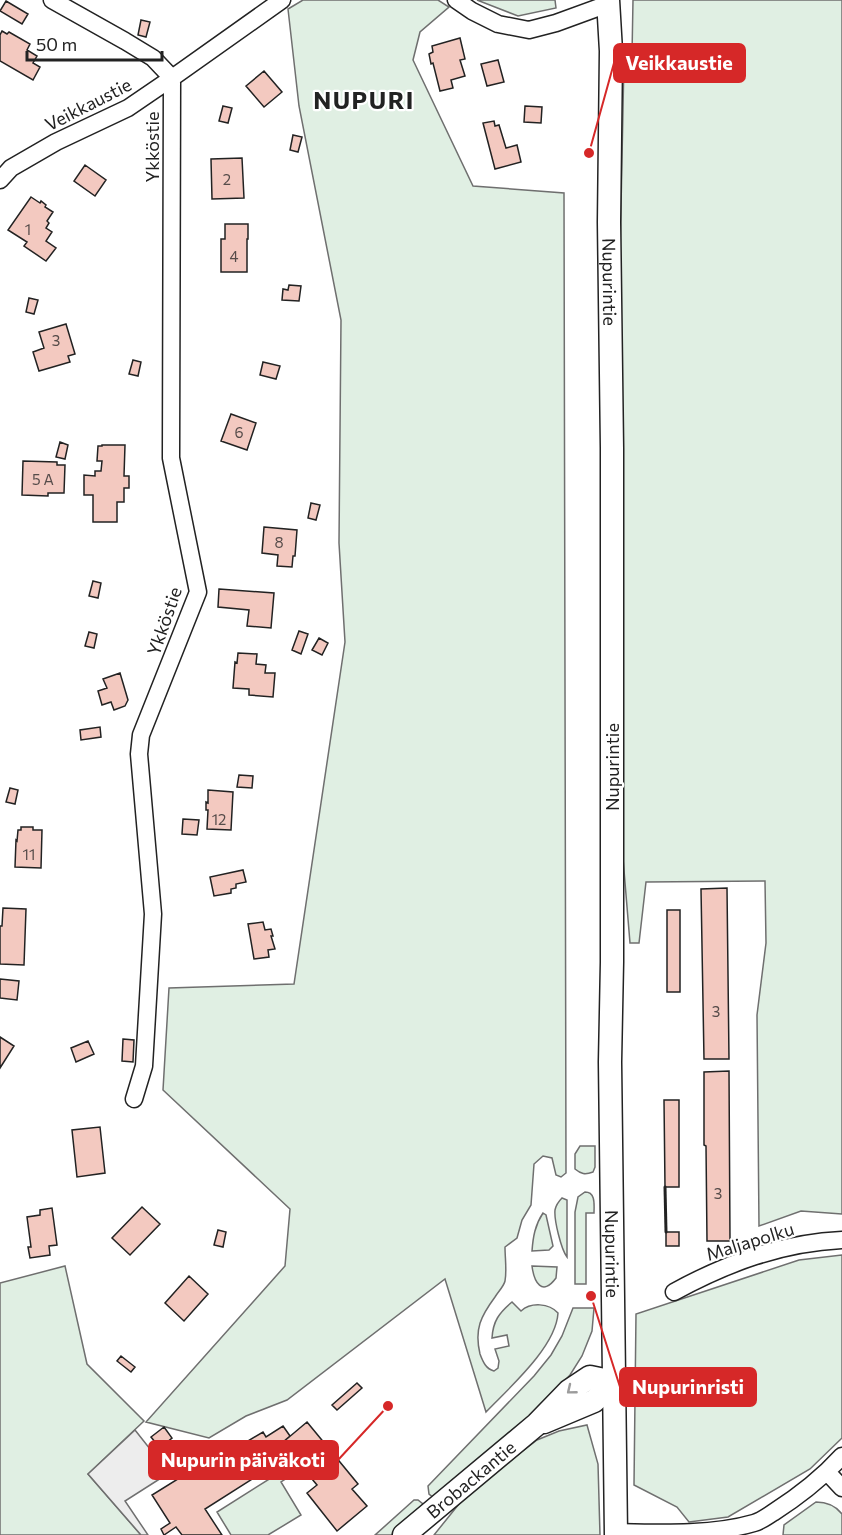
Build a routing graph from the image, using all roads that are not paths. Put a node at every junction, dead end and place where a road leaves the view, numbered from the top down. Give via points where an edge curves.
1 (52, 0) edge
2 (282, 0) edge
3 (456, 0) edge
4 (608, 2) edge
5 (172, 78) junction
6 (0, 180) edge
7 (134, 1099) dead end
8 (842, 1240) edge
9 (674, 1293) dead end
10 (614, 1382) junction
11 (842, 1456) edge
12 (827, 1472) junction
13 (842, 1488) edge
14 (616, 1534) edge
15 (404, 1535) edge

1 - 5 street via 153,58
2 - 5 street, Veikkaustie
3 - 4 street via 498,24 529,30
4 - 10 main road, Nupurintie
5 - 6 street, Veikkaustie via 128,108 11,168
5 - 7 street, Ykköstie via 171,458 198,592 141,735 139,754 153,914 144,1066
8 - 9 street, Maljapolku via 816,1241 754,1256 704,1275
10 - 14 main road, Nupurintie
10 - 15 main road, Brobackantie via 590,1377 569,1391 537,1424
11 - 12 street
12 - 13 street
12 - 14 street via 766,1517 738,1528

